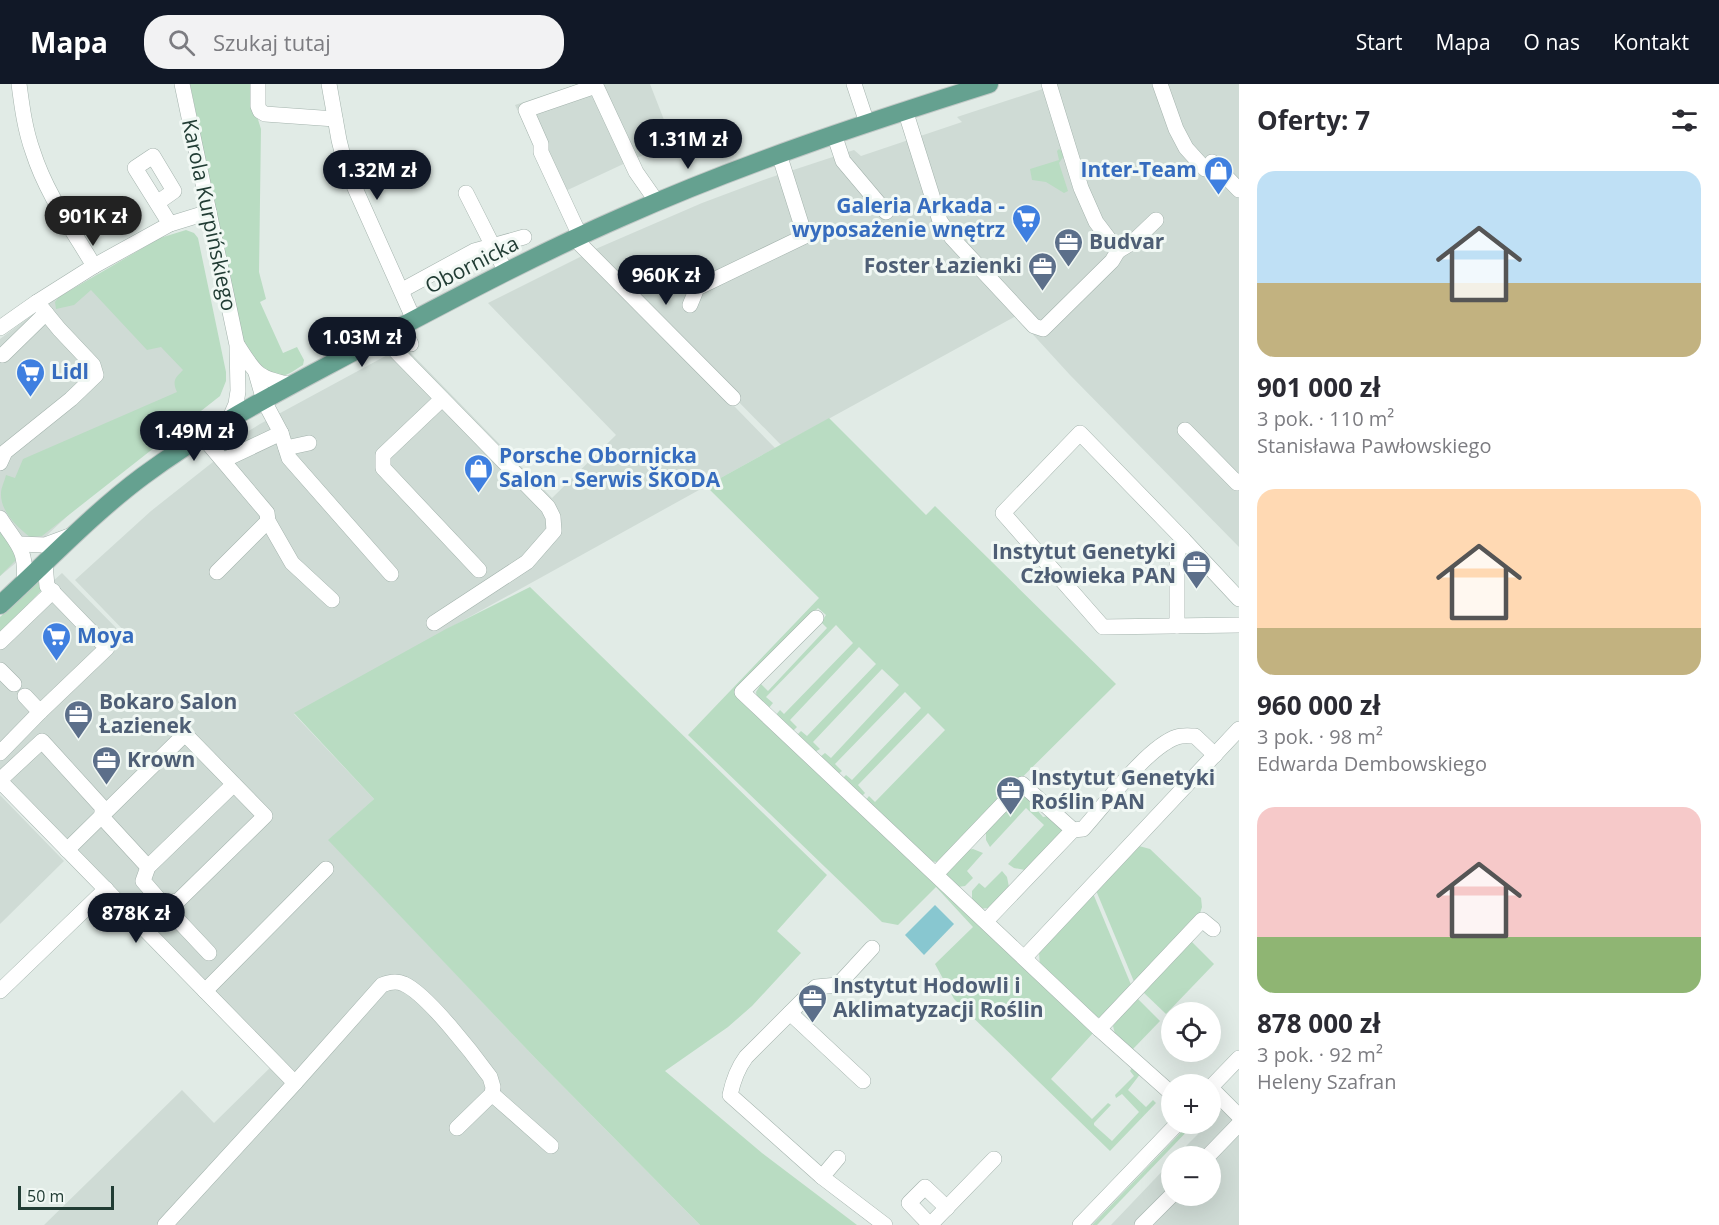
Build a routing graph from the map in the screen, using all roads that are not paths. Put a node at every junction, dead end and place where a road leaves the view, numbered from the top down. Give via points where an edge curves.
1 (19, 84) edge
2 (182, 84) edge
3 (258, 84) edge
4 (329, 84) edge
5 (854, 84) edge
6 (989, 84) edge
7 (1049, 84) edge
8 (1161, 84) edge
9 (905, 110) junction
10 (335, 119) junction
11 (867, 123) junction
12 (834, 134) junction
13 (779, 154) junction
14 (1239, 190) edge
15 (466, 193) dead end
16 (657, 202) junction
17 (157, 203) dead end
18 (209, 212) junction
19 (886, 212) dead end
20 (1156, 220) dead end
21 (170, 224) junction
22 (524, 237) dead end
23 (578, 237) junction
24 (492, 246) junction
25 (1118, 251) junction
26 (94, 266) junction
27 (506, 273) junction
28 (406, 288) dead end
29 (690, 305) dead end
30 (41, 307) junction
31 (408, 323) junction
32 (0, 328) edge
33 (382, 337) junction
34 (411, 344) dead end
35 (237, 345) junction
36 (3, 355) dead end
37 (256, 373) junction
38 (239, 385) junction
39 (293, 385) junction
40 (734, 398) dead end
41 (442, 399) junction
42 (264, 401) junction
43 (229, 420) junction
44 (1185, 430) dead end
45 (202, 436) junction
46 (284, 441) junction
47 (309, 443) dead end
48 (224, 460) junction
49 (0, 463) edge
50 (1239, 481) edge
51 (0, 518) edge
52 (268, 521) junction
53 (78, 533) junction
54 (1183, 539) junction
55 (19, 544) junction
56 (45, 564) junction
57 (479, 570) dead end
58 (217, 572) dead end
59 (391, 574) dead end
60 (24, 583) junction
61 (53, 591) junction
62 (1239, 599) edge
63 (332, 600) dead end
64 (0, 606) edge
65 (816, 618) dead end
66 (434, 623) dead end
67 (1239, 625) edge
68 (1177, 626) junction
69 (0, 642) edge
70 (0, 670) edge
71 (14, 684) dead end
72 (25, 696) dead end
73 (40, 712) junction
74 (1239, 729) edge
75 (1, 748) edge
76 (1215, 755) junction
77 (18, 763) junction
78 (0, 780) edge
79 (234, 784) junction
80 (102, 817) junction
81 (1073, 830) junction
82 (67, 850) junction
83 (148, 867) junction
84 (326, 869) dead end
85 (936, 874) junction
86 (106, 889) junction
87 (162, 903) junction
88 (987, 921) junction
89 (1213, 929) dead end
90 (872, 948) dead end
91 (209, 953) dead end
92 (1025, 957) junction
93 (0, 991) edge
94 (205, 991) junction
95 (790, 1013) junction
96 (1099, 1029) junction
97 (1239, 1058) edge
98 (1221, 1077) edge
99 (863, 1081) dead end
100 (295, 1083) junction
101 (1161, 1084) edge
102 (492, 1095) junction
103 (1221, 1098) edge
104 (1239, 1116) edge
105 (1239, 1124) edge
106 (457, 1128) dead end
107 (1167, 1134) edge
108 (551, 1146) dead end
109 (1218, 1146) edge
110 (838, 1158) dead end
111 (994, 1159) dead end
112 (822, 1177) junction
113 (1161, 1205) edge
114 (946, 1208) junction
115 (165, 1225) edge
116 (885, 1225) edge
117 (930, 1225) edge
118 (1080, 1225) edge
119 (1142, 1225) edge

1 - 26 street via 36,161
2 - 18 street, Karola Kurpińskiego
3 - 10 street via 258,106 266,114
4 - 10 street
5 - 11 street
6 - 9 main road, Obornicka
7 - 25 street via 1081,188 1096,222
8 - 14 street via 1186,148
9 - 11 main road, Obornicka
9 - 25 street via 940,221 1034,326 1043,329
10 - 31 street via 346,168
11 - 12 main road, Obornicka
12 - 13 main road, Obornicka
12 - 19 street via 843,161
13 - 16 main road, Obornicka
13 - 29 street via 805,236 697,288
15 - 24 street
16 - 23 main road, Obornicka
16 - 23 street via 636,171 596,87 526,110
17 - 21 street
18 - 21 street
18 - 35 street, Karola Kurpińskiego
20 - 25 street
21 - 26 street
22 - 24 street
23 - 27 main road, Obornicka
23 - 40 street
24 - 27 street
24 - 28 street via 474,251
26 - 30 street
27 - 31 main road, Obornicka
30 - 32 street
30 - 36 street
30 - 49 street via 93,365 96,375 5,452
31 - 33 main road, Obornicka
31 - 34 street
33 - 39 main road, Obornicka
33 - 41 street
35 - 37 street, Karola Kurpińskiego
35 - 38 street, Karola Kurpińskiego
37 - 39 street
37 - 42 street, Karola Kurpińskiego
38 - 42 street
38 - 43 street, Karola Kurpińskiego
39 - 42 main road, Obornicka
41 - 57 street via 383,455 383,468
41 - 66 street via 548,507 554,531 527,561
42 - 43 main road, Obornicka
42 - 46 street, Karola Kurpińskiego
43 - 45 main road, Obornicka
44 - 50 street
45 - 48 street
45 - 53 main road, Obornicka via 142,477
46 - 47 street
46 - 48 street
46 - 59 street, Karola Kurpińskiego via 289,458
48 - 52 street via 267,513
51 - 55 street
52 - 58 street
52 - 63 street via 292,563
53 - 55 street via 45,545
53 - 56 main road, Obornicka
54 - 62 street
54 - 68 street via 1177,555
54 - 68 street via 1080,433 1003,513 1103,627
55 - 60 street via 25,560
56 - 60 main road, Obornicka
56 - 61 street via 47,586
60 - 64 main road, Obornicka
61 - 69 street
61 - 73 street via 107,648
65 - 85 street via 742,692
67 - 68 street
70 - 71 street
72 - 73 street
73 - 75 street
74 - 76 street
75 - 77 street
76 - 81 street via 1196,736 1178,736 1160,746 1083,829
76 - 92 street
77 - 78 street
77 - 80 street via 42,741 102,807
78 - 82 street
79 - 80 street via 185,734
79 - 83 street
79 - 87 street via 265,816 178,901
80 - 82 street
80 - 83 street
81 - 85 street via 1022,784
81 - 88 street
82 - 86 street
83 - 87 street via 143,881
84 - 94 street
85 - 88 street
86 - 93 street
86 - 94 street
87 - 91 street
88 - 92 street
89 - 96 street via 1202,921
90 - 95 street via 838,985 816,987
92 - 96 street
94 - 100 street
95 - 99 street
95 - 112 street via 746,1057 738,1068 730,1095
96 - 101 street
97 - 98 street
100 - 102 street via 382,985 392,981 404,984 423,998 478,1060 490,1077
100 - 115 street
102 - 106 street
102 - 108 street
103 - 104 street
105 - 109 street
107 - 118 street
110 - 112 street
111 - 114 street
112 - 116 street
113 - 119 street
114 - 117 street
114 - 117 street via 925,1187 909,1203

